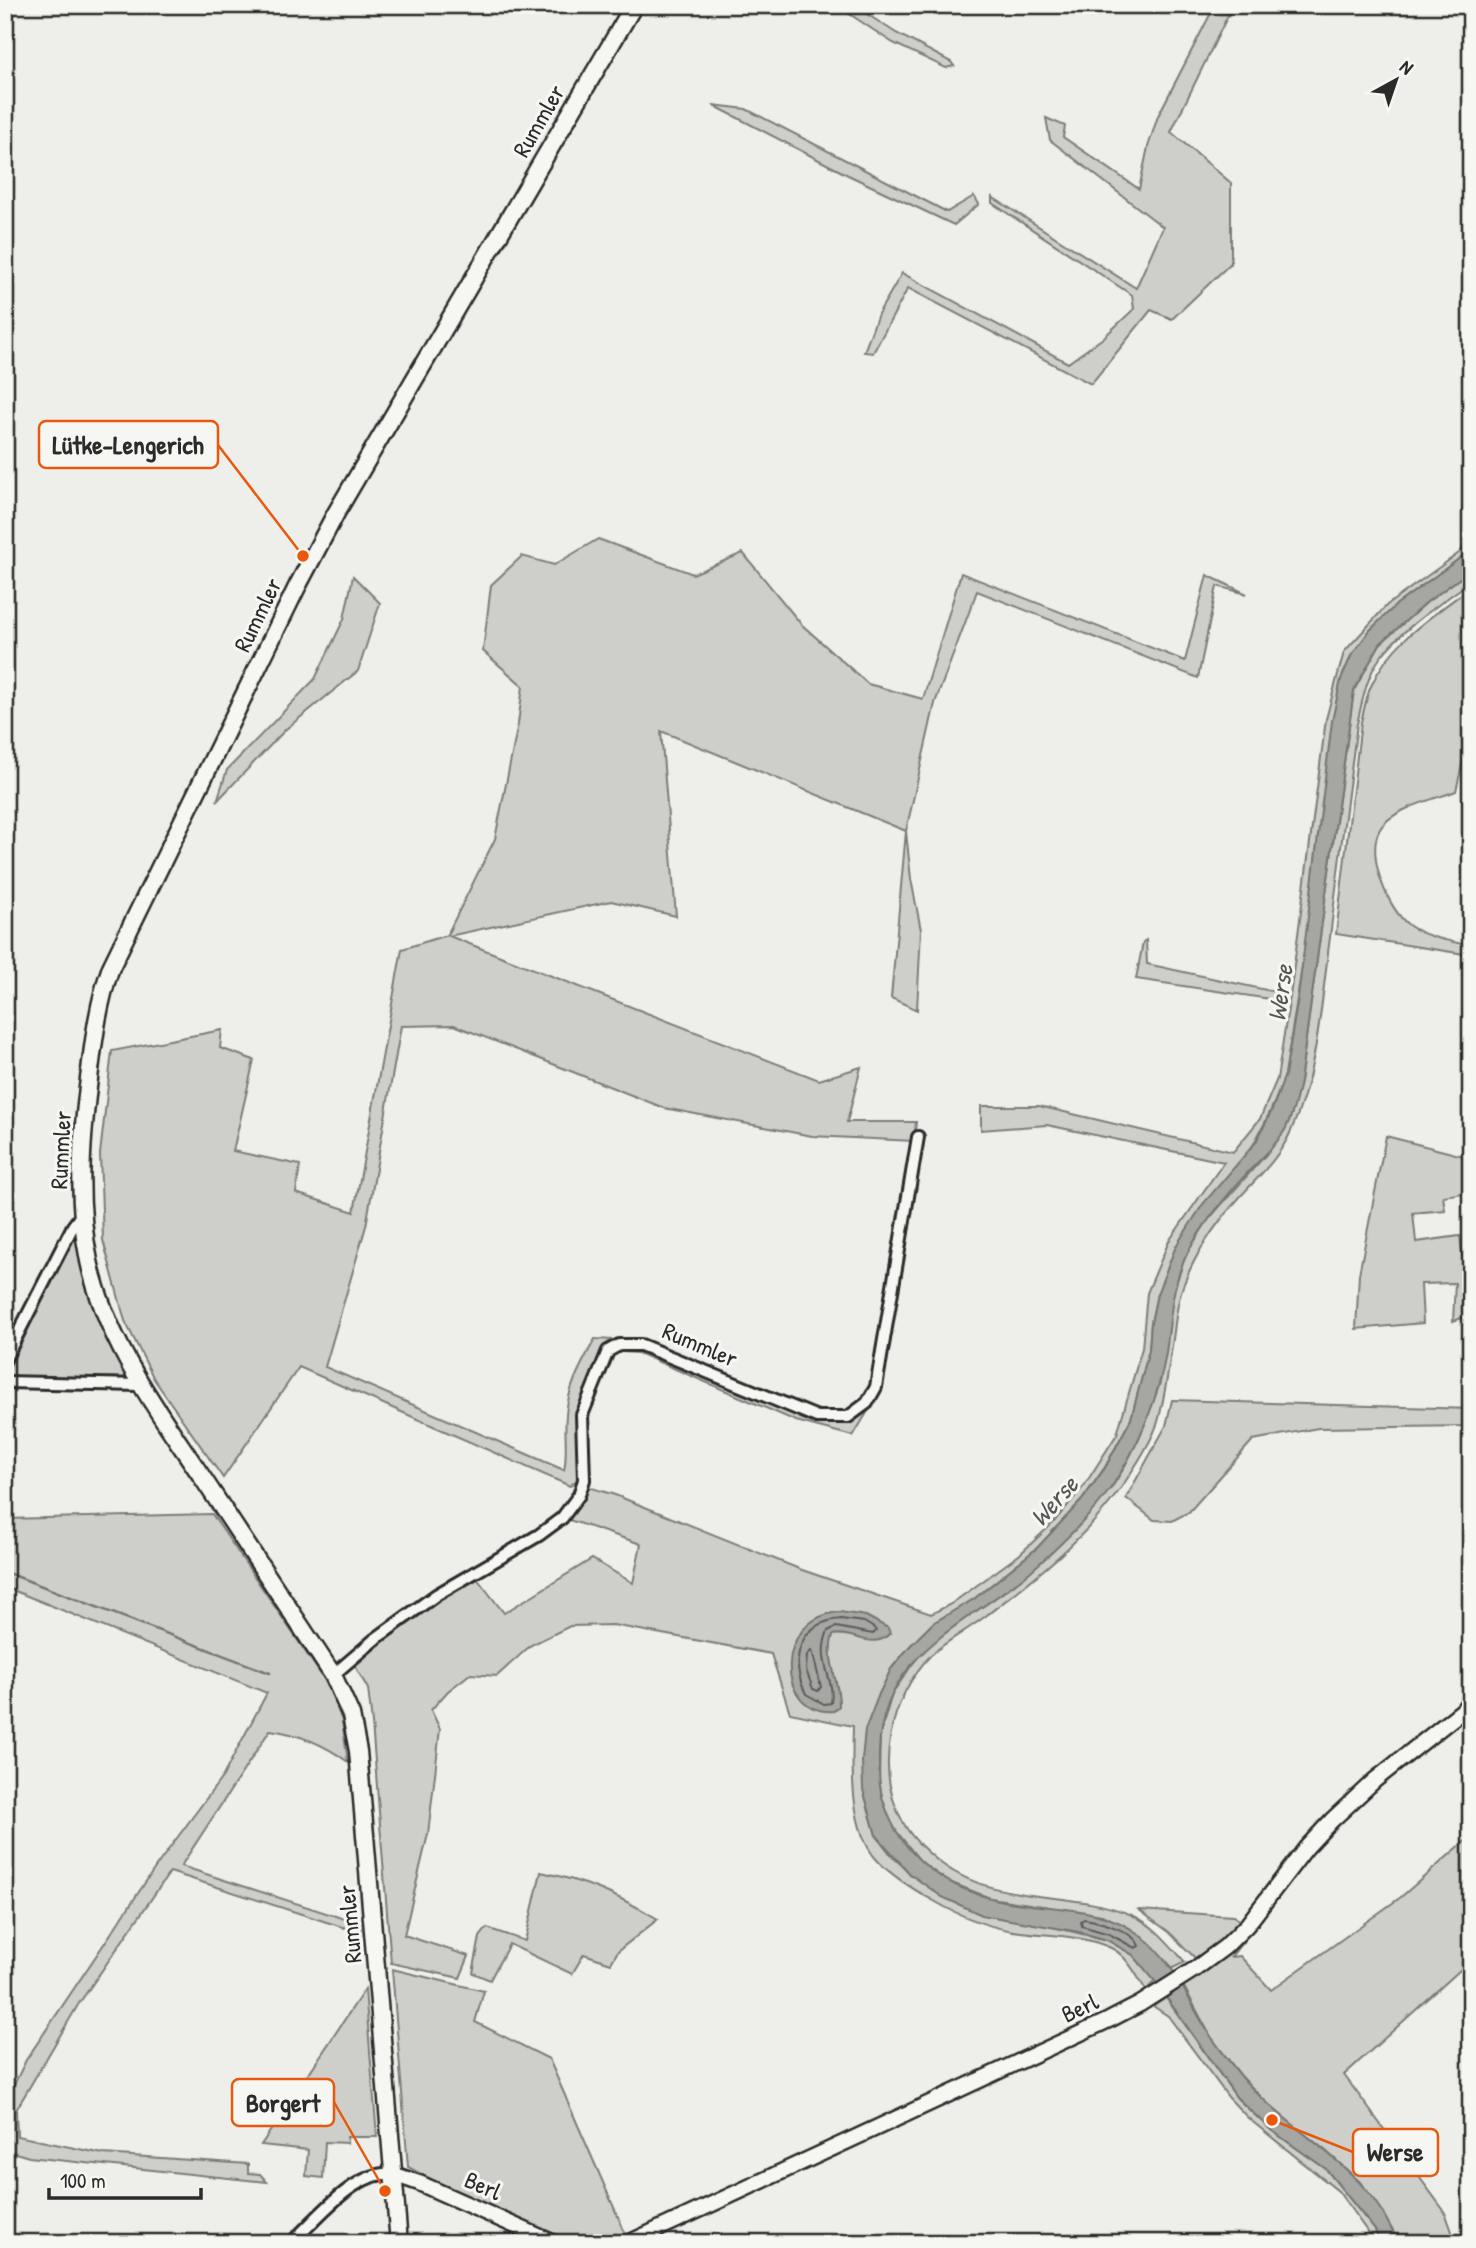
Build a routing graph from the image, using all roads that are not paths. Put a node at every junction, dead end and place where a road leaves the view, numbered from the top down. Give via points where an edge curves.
1 (634, 5) edge
2 (918, 1138) dead end
3 (82, 1214) junction
4 (5, 1359) edge
5 (5, 1382) edge
6 (140, 1385) junction
7 (333, 1675) junction
8 (1471, 1700) edge
9 (393, 2174) junction
10 (291, 2243) edge
11 (399, 2243) edge
12 (554, 2243) edge
13 (628, 2243) edge

1 - 3 main road, Rummler via 311,560 119,948 105,984 94,1044 82,1140
2 - 7 street, Rummler via 888,1325 876,1387 867,1403 848,1417 817,1417 641,1345 619,1345 608,1351 582,1415 584,1480 562,1518 436,1595
3 - 4 street, Rummler
3 - 6 main road, Rummler via 90,1263 109,1324
5 - 6 street
6 - 7 main road, Rummler
7 - 9 main road, Rummler via 351,1715 358,1751
8 - 13 street, Berl via 1332,1820 1238,1935 1190,1972 1109,2020
9 - 10 street via 376,2173 358,2182
9 - 11 main road, Rummler
9 - 12 street, Berl

